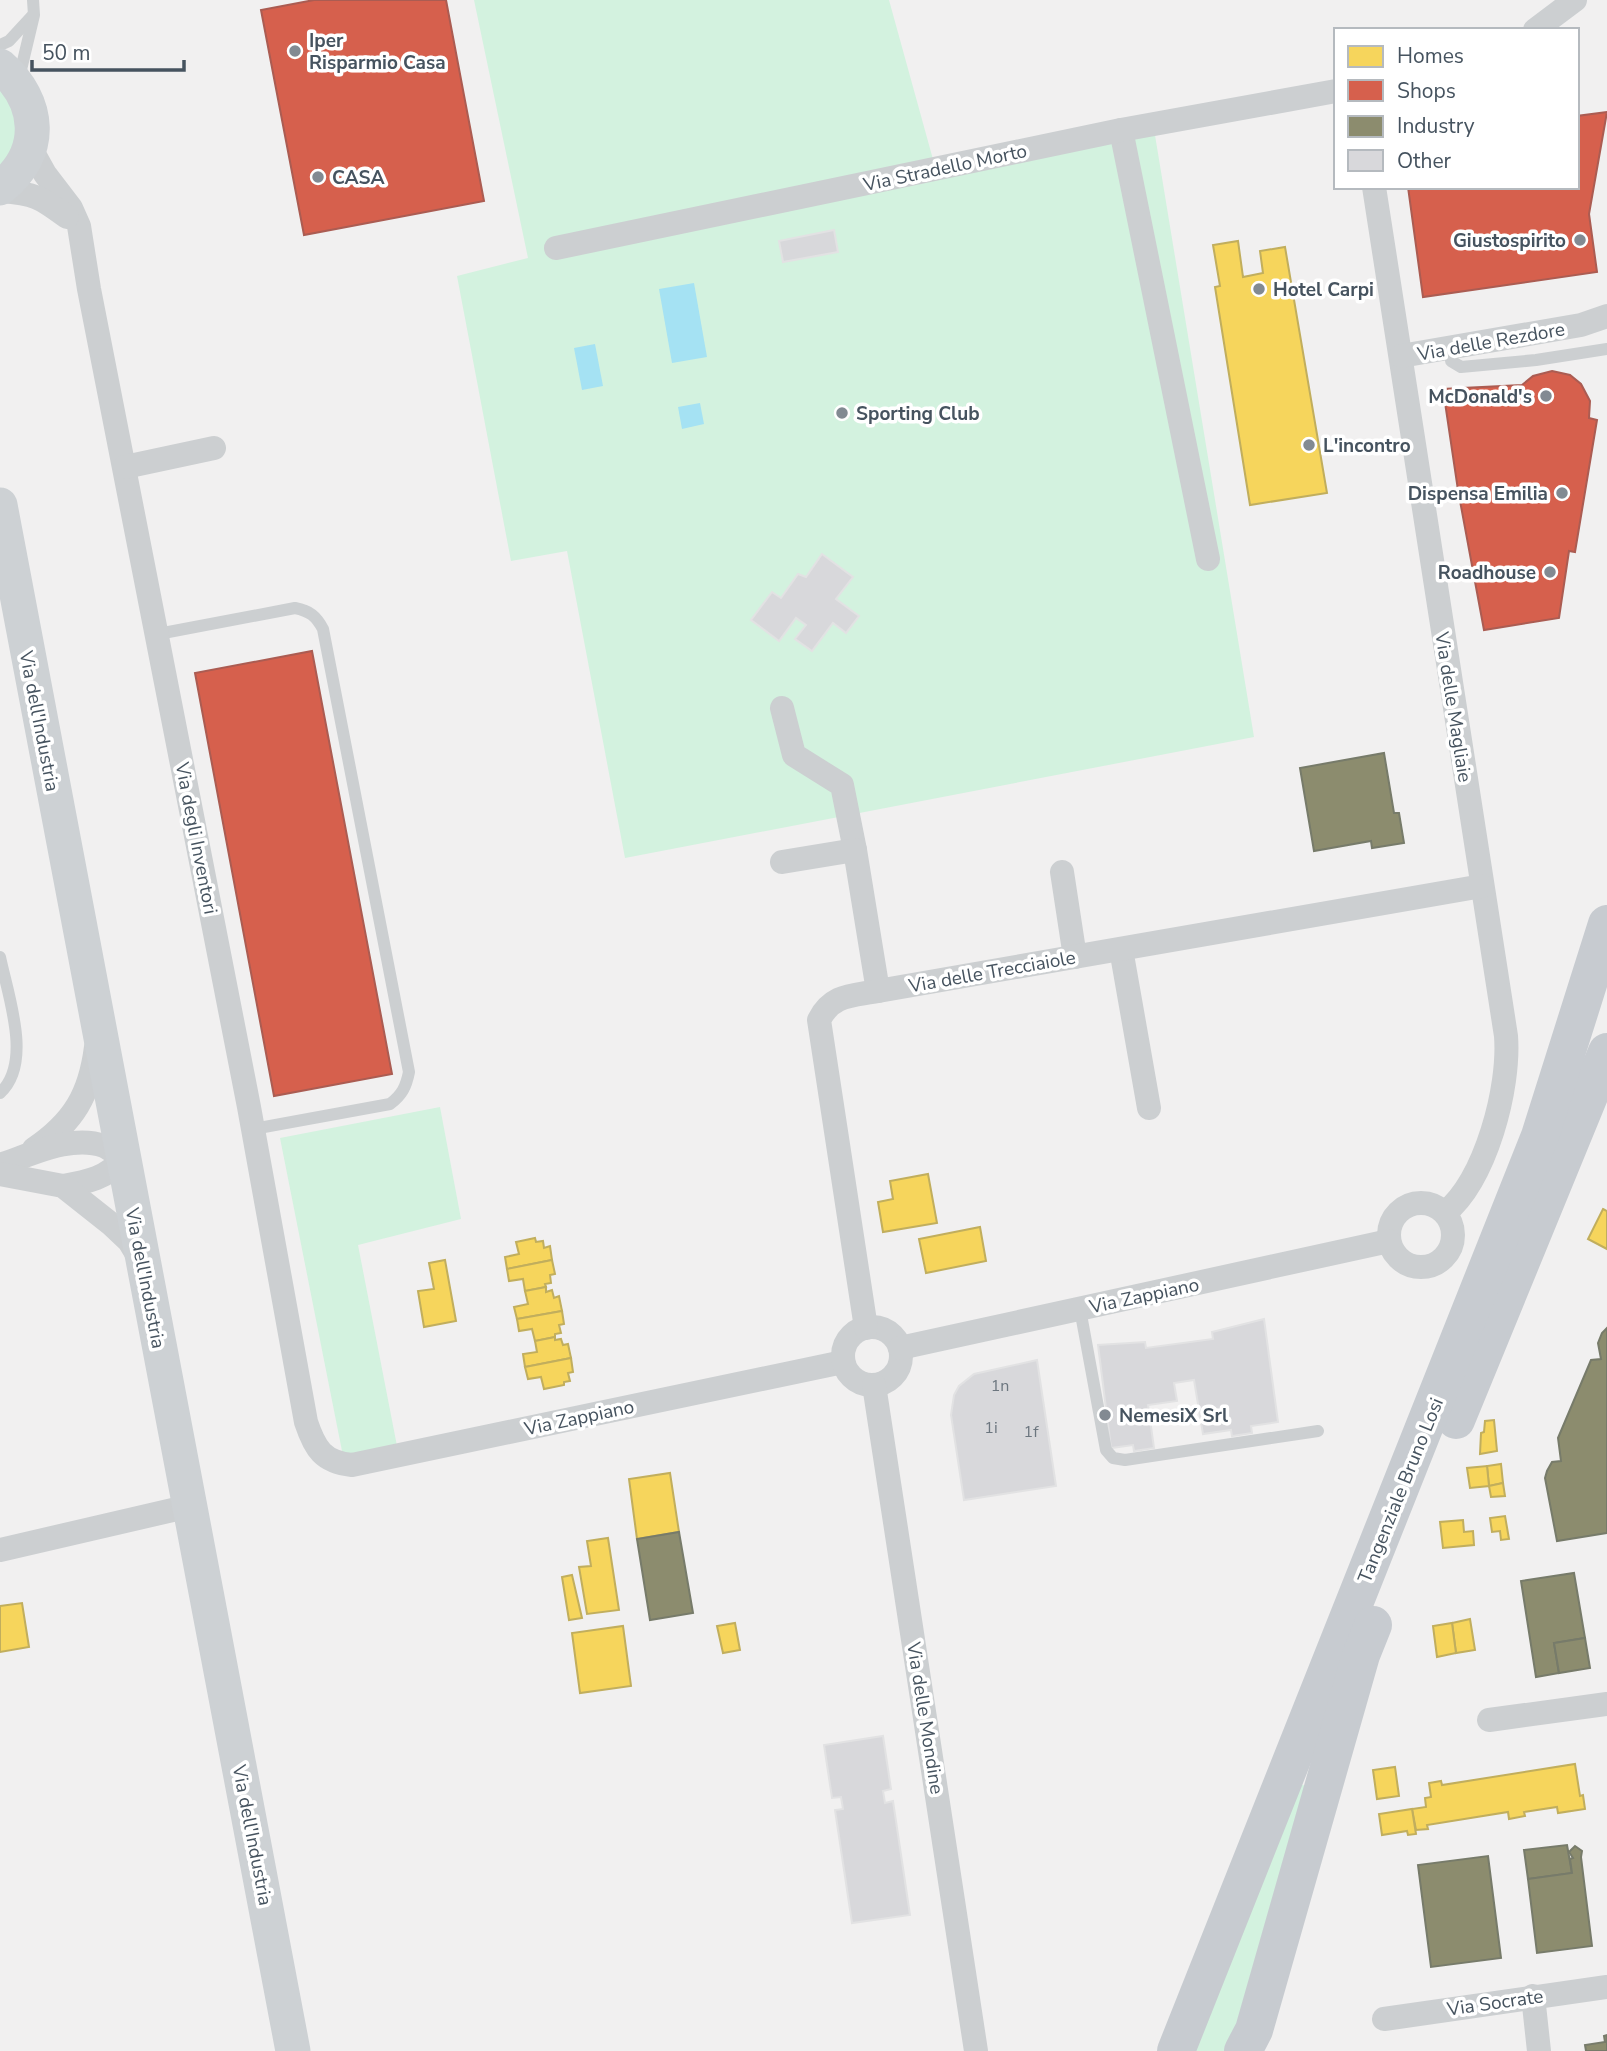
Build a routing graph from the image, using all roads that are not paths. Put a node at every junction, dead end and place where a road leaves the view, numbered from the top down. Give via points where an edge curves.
1 (33, 0) edge
2 (1575, 0) edge
3 (34, 15) junction
4 (1538, 28) edge
5 (0, 45) edge
6 (9, 75) edge
7 (1334, 91) edge
8 (1121, 130) junction
9 (30, 147) junction
10 (1374, 189) edge
11 (0, 190) edge
12 (79, 226) junction
13 (556, 248) dead end
14 (1607, 316) edge
15 (1581, 325) junction
16 (1607, 326) edge
17 (1451, 347) junction
18 (1607, 349) edge
19 (1401, 356) junction
20 (214, 448) dead end
21 (125, 467) junction
22 (0, 505) edge
23 (1208, 559) dead end
24 (158, 634) junction
25 (782, 708) dead end
26 (855, 850) junction
27 (782, 862) dead end
28 (1062, 872) dead end
29 (1482, 886) junction
30 (1607, 924) edge
31 (1121, 948) junction
32 (0, 957) edge
33 (1075, 957) junction
34 (878, 991) junction
35 (98, 1032) junction
36 (1606, 1057) edge
37 (0, 1093) edge
38 (1149, 1108) dead end
39 (253, 1129) junction
40 (123, 1158) junction
41 (0, 1163) edge
42 (0, 1174) edge
43 (63, 1186) junction
44 (1445, 1213) junction
45 (1389, 1241) junction
46 (144, 1264) junction
47 (1080, 1309) junction
48 (866, 1328) junction
49 (900, 1348) junction
50 (843, 1362) junction
51 (874, 1385) junction
52 (1318, 1430) dead end
53 (318, 1450) joint
54 (190, 1506) junction
55 (0, 1550) edge
56 (1607, 1704) edge
57 (1489, 1720) dead end
58 (1305, 1777) junction
59 (1607, 1987) edge
60 (1533, 1997) junction
61 (1384, 2019) dead end
62 (293, 2051) edge
63 (976, 2051) edge
64 (1176, 2051) edge
65 (1243, 2051) edge
66 (1539, 2051) edge

1 - 3 lane
2 - 4 street
3 - 5 lane
3 - 6 lane
6 - 9 street via 32,114
7 - 8 street, Via Stradello Morto
8 - 13 street, Via Stradello Morto
8 - 23 street
9 - 11 street via 23,164
9 - 12 street, Via degli Inventori
10 - 19 street, Via delle Magliaie
11 - 12 street via 40,197
12 - 21 street, Via degli Inventori
14 - 15 street, Via delle Rezdore
15 - 16 street, Via delle Rezdore
15 - 17 street, Via delle Rezdore
17 - 18 lane via 1451,362 1461,367
17 - 19 street, Via delle Rezdore
19 - 29 street, Via delle Magliaie
20 - 21 street
21 - 24 street, Via degli Inventori
22 - 35 street, Via dell'Industria
24 - 39 street, Via degli Inventori
24 - 39 lane via 295,608 316,616 323,629 409,1072 400,1097 390,1104
25 - 26 street via 794,755 842,785
26 - 27 street
26 - 34 street
28 - 33 street
29 - 31 street, Via delle Trecciaiole
29 - 44 street, Via delle Magliaie via 1508,1061 1477,1171 1460,1201
30 - 58 main road, Tangenziale Bruno Losi via 1541,1136
31 - 33 street, Via delle Trecciaiole
31 - 38 street
32 - 37 lane via 16,1039 16,1065
33 - 34 street, Via delle Trecciaiole
34 - 48 street, Via delle Trecciaiole via 837,1000 825,1007 819,1020
35 - 40 street, Via dell'Industria
35 - 41 street via 92,1077 71,1117 35,1148
36 - 58 main road, Tangenziale Bruno Losi via 1361,1655
39 - 53 street, Via degli Inventori via 306,1422
40 - 41 street via 104,1146 84,1143
40 - 43 street via 115,1169 91,1182
40 - 46 street, Via dell'Industria
42 - 43 street
43 - 46 street via 129,1241
44 - 45 street via 1427,1203 1406,1206 1392,1221
44 - 45 street via 1453,1241 1436,1264 1407,1265 1392,1251
45 - 47 street, Via Zappiano
46 - 54 street, Via dell'Industria
47 - 49 street, Via Zappiano
47 - 52 lane via 1106,1450 1113,1458 1136,1459
48 - 49 street via 883,1330
48 - 50 street via 845,1344
49 - 51 street via 895,1373
50 - 51 street via 850,1377
50 - 53 street, Via Zappiano via 352,1465 338,1463
51 - 63 street, Via delle Mondine
54 - 55 street
54 - 62 street, Via dell'Industria
56 - 57 street
58 - 64 main road, Tangenziale Bruno Losi
58 - 65 main road, Tangenziale Bruno Losi via 1254,2030
59 - 60 street, Via Socrate
60 - 61 street, Via Socrate
60 - 66 street

